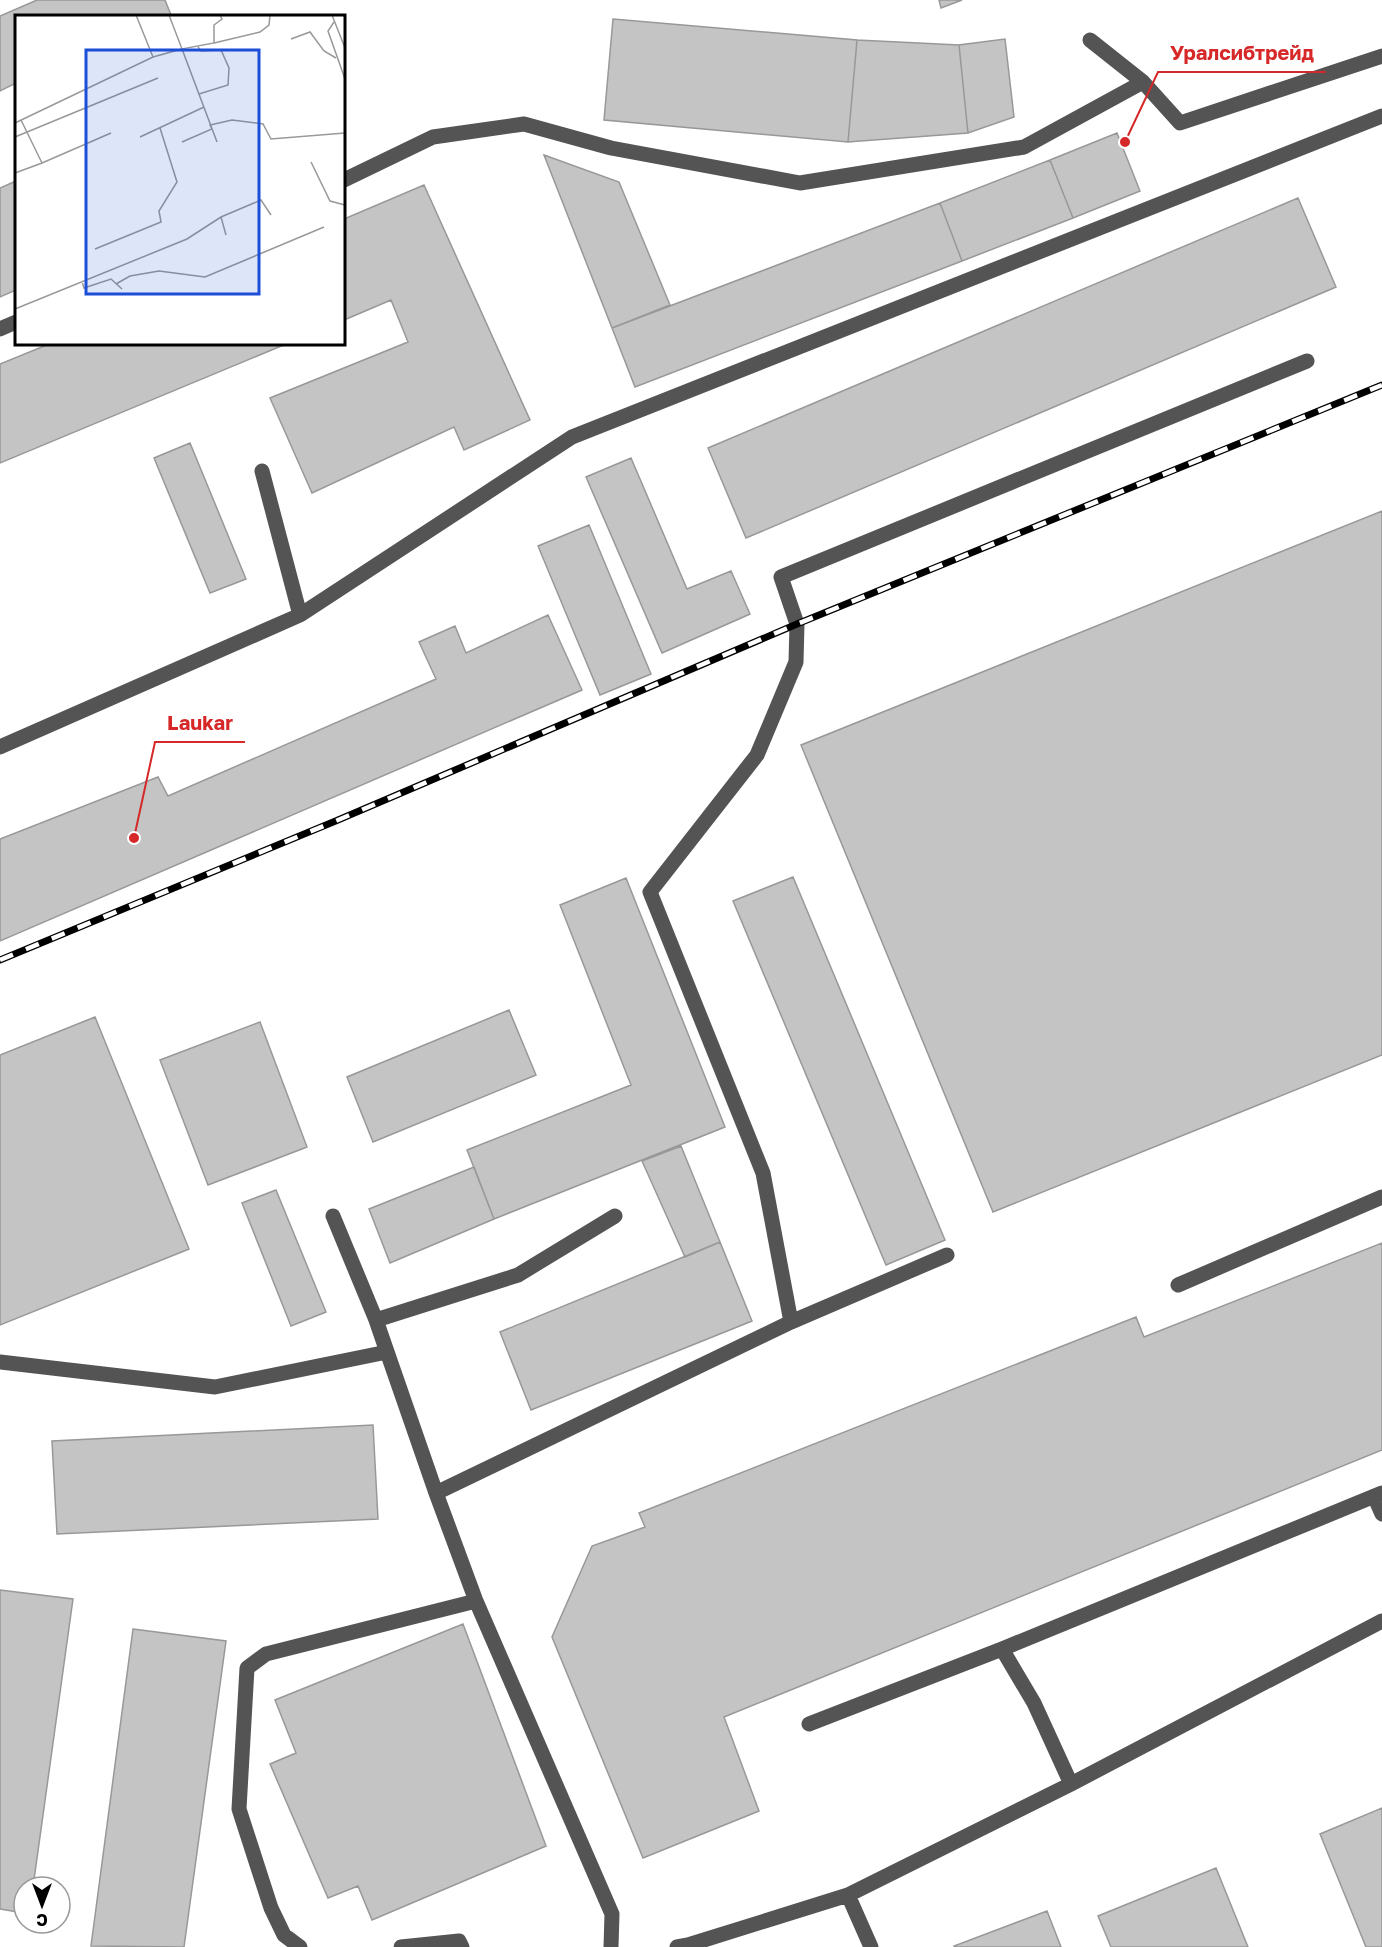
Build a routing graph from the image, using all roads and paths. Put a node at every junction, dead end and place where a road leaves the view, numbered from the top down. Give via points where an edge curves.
1 (1090, 40) dead end
2 (1382, 57) edge
3 (1143, 81) junction
4 (1382, 116) edge
5 (345, 180) edge
6 (15, 322) edge
7 (0, 329) edge
8 (1307, 361) dead end
9 (262, 471) dead end
10 (300, 615) junction
11 (0, 747) edge
12 (1382, 1197) edge
13 (333, 1215) dead end
14 (615, 1215) dead end
15 (947, 1255) dead end
16 (1178, 1285) dead end
17 (376, 1320) junction
18 (791, 1322) junction
19 (387, 1352) junction
20 (0, 1362) edge
21 (436, 1493) junction
22 (1378, 1495) edge
23 (1382, 1514) edge
24 (476, 1601) junction
25 (1382, 1621) edge
26 (1002, 1649) junction
27 (809, 1724) dead end
28 (1071, 1784) junction
29 (848, 1894) junction
30 (300, 1947) edge
31 (401, 1947) edge
32 (462, 1947) edge
33 (611, 1947) edge
34 (677, 1947) edge
35 (871, 1947) edge

1 - 3 lane
2 - 3 lane via 1180,123
3 - 5 lane via 1024,147 800,183 611,148 524,124 433,137
4 - 10 lane via 572,437
6 - 7 lane
8 - 18 lane via 781,577 797,624 796,662 757,755 650,892 763,1173
9 - 10 lane
10 - 11 lane
12 - 16 lane
13 - 17 lane
14 - 17 lane via 518,1275
15 - 18 lane
17 - 19 lane
18 - 21 lane
19 - 20 lane via 215,1387
19 - 21 lane
21 - 24 lane
22 - 23 lane
22 - 26 lane
24 - 30 lane via 266,1653 247,1668 239,1809 271,1908 284,1935
24 - 33 lane via 612,1914
25 - 28 lane
26 - 27 lane
26 - 28 lane via 1034,1703
28 - 29 lane
29 - 34 lane
29 - 35 lane
31 - 32 lane via 459,1941

